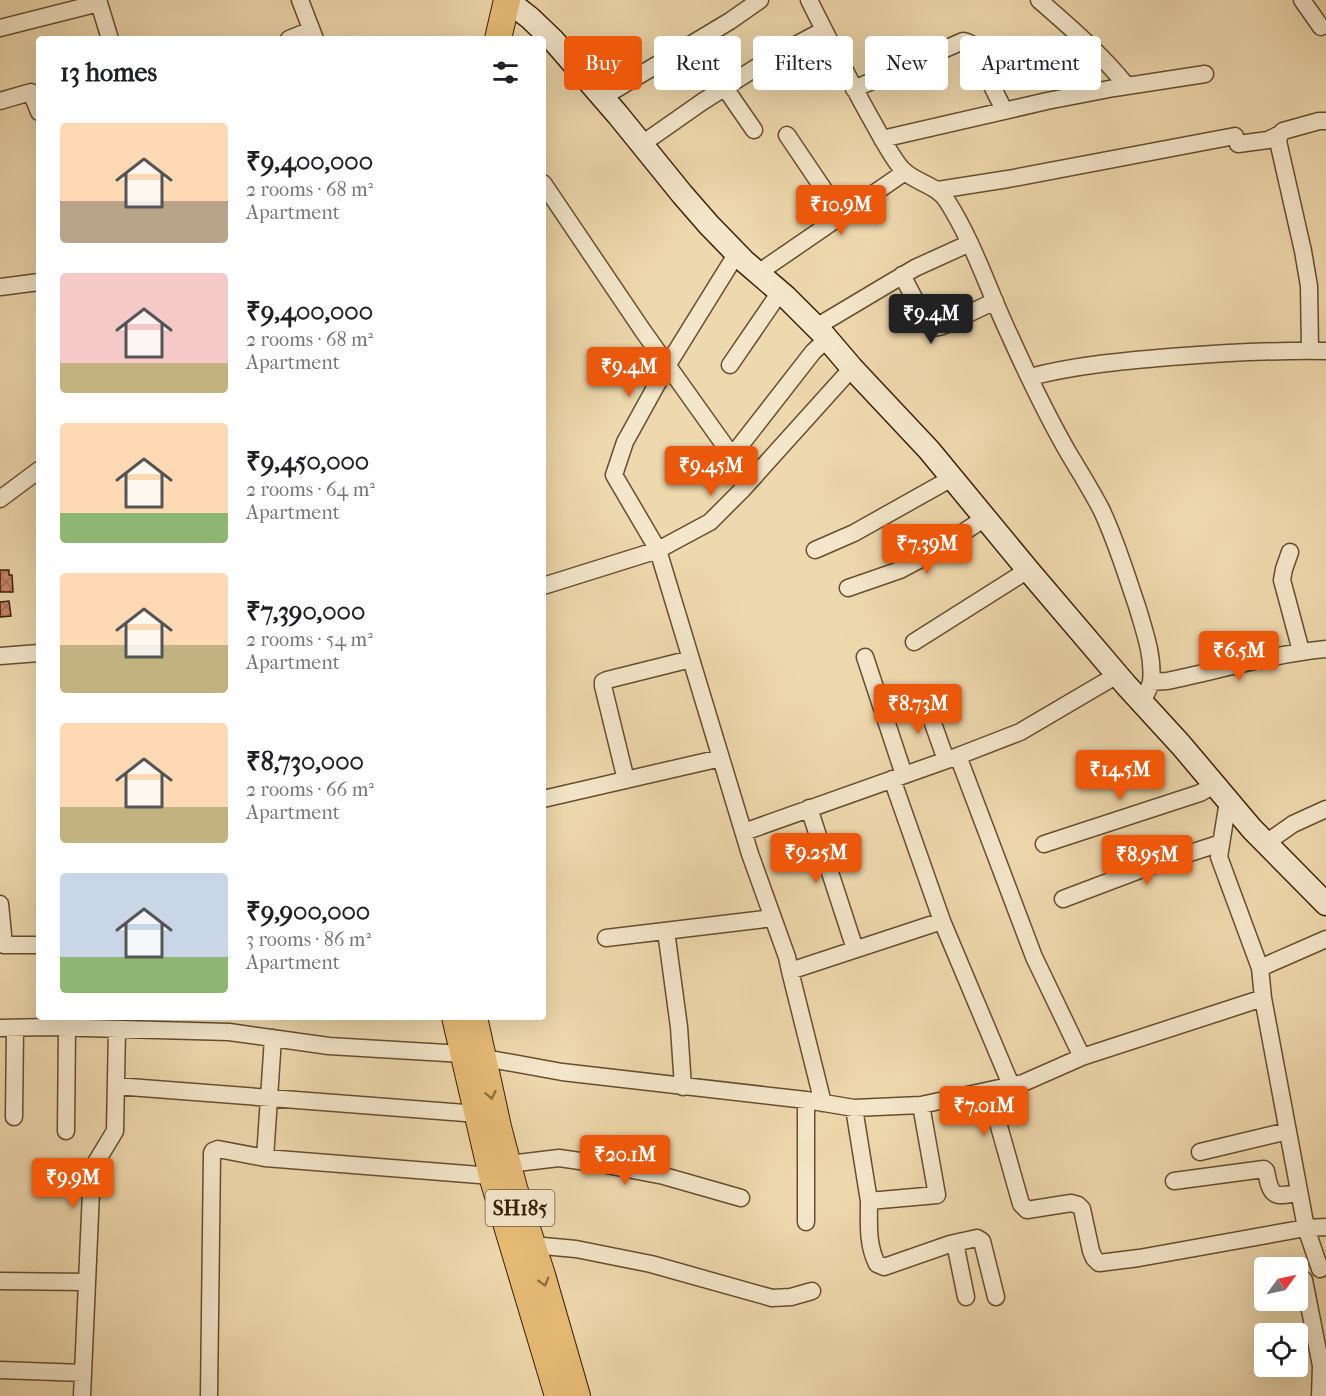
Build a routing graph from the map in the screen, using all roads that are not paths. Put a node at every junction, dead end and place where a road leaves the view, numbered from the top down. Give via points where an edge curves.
1 (300, 0) edge
2 (507, 0) edge
3 (760, 0) edge
4 (809, 0) edge
5 (1039, 0) edge
6 (1302, 0) edge
7 (1322, 27) dead end
8 (0, 28) edge
9 (824, 30) junction
10 (313, 35) edge
11 (109, 36) edge
12 (499, 36) edge
13 (1205, 74) dead end
14 (741, 78) edge
15 (1127, 86) junction
16 (854, 89) junction
17 (722, 90) edge
18 (726, 90) edge
19 (603, 97) junction
20 (0, 101) edge
21 (36, 104) edge
22 (1004, 110) junction
23 (1326, 121) edge
24 (754, 130) dead end
25 (1280, 134) junction
26 (787, 135) dead end
27 (882, 140) junction
28 (642, 144) junction
29 (905, 172) junction
30 (546, 187) edge
31 (938, 190) junction
32 (841, 215) junction
33 (970, 243) junction
34 (736, 253) junction
35 (758, 273) junction
36 (902, 275) junction
37 (36, 282) edge
38 (0, 287) edge
39 (780, 292) junction
40 (995, 301) junction
41 (821, 333) junction
42 (1318, 351) edge
43 (730, 365) dead end
44 (667, 366) junction
45 (852, 368) junction
46 (1030, 377) junction
47 (732, 456) junction
48 (36, 472) edge
49 (952, 478) junction
50 (750, 481) junction
51 (0, 499) edge
52 (985, 518) junction
53 (658, 549) junction
54 (814, 550) dead end
55 (1290, 552) dead end
56 (1028, 570) junction
57 (546, 585) edge
58 (848, 588) dead end
59 (914, 642) dead end
60 (1326, 649) edge
61 (1301, 651) junction
62 (36, 653) edge
63 (0, 656) edge
64 (865, 657) dead end
65 (691, 659) junction
66 (1117, 675) junction
67 (1146, 692) junction
68 (924, 698) dead end
69 (721, 758) junction
70 (952, 758) junction
71 (898, 777) junction
72 (626, 780) junction
73 (1213, 783) junction
74 (546, 798) edge
75 (1228, 801) junction
76 (809, 808) junction
77 (1326, 809) edge
78 (744, 832) junction
79 (1221, 843) junction
80 (1266, 843) junction
81 (1044, 844) dead end
82 (1063, 899) dead end
83 (1324, 899) edge
84 (0, 904) edge
85 (773, 918) junction
86 (942, 921) junction
87 (666, 931) junction
88 (606, 938) dead end
89 (1326, 939) edge
90 (2, 945) edge
91 (36, 945) edge
92 (855, 949) junction
93 (1260, 968) junction
94 (790, 971) junction
95 (1263, 998) junction
96 (456, 1020) edge
97 (474, 1020) edge
98 (67, 1027) junction
99 (7, 1028) edge
100 (117, 1029) junction
101 (273, 1038) junction
102 (474, 1056) junction
103 (1082, 1057) junction
104 (1011, 1085) junction
105 (116, 1086) junction
106 (683, 1087) junction
107 (989, 1091) junction
108 (269, 1098) junction
109 (806, 1100) junction
110 (824, 1103) junction
111 (921, 1105) junction
112 (855, 1108) junction
113 (478, 1114) junction
114 (14, 1117) dead end
115 (66, 1131) dead end
116 (1288, 1131) junction
117 (1200, 1152) dead end
118 (265, 1158) junction
119 (500, 1170) junction
120 (1174, 1181) dead end
121 (1299, 1193) junction
122 (741, 1198) dead end
123 (869, 1201) junction
124 (806, 1222) dead end
125 (1326, 1227) edge
126 (1306, 1228) junction
127 (955, 1243) junction
128 (532, 1245) junction
129 (1320, 1269) dead end
130 (0, 1281) edge
131 (87, 1282) junction
132 (812, 1291) dead end
133 (966, 1297) dead end
134 (996, 1297) dead end
135 (1308, 1300) edge
136 (0, 1370) edge
137 (83, 1373) junction
138 (82, 1396) edge
139 (209, 1396) edge
140 (558, 1396) edge
141 (577, 1396) edge
142 (1320, 1396) edge

1 - 10 street
2 - 12 main road
2 - 19 main road via 553,40
3 - 19 street
4 - 9 street
5 - 15 street via 1110,65
6 - 7 street
8 - 11 street via 99,3
9 - 14 street
9 - 16 street
13 - 15 street
15 - 22 street
16 - 22 street via 963,41 971,44
16 - 27 street
17 - 28 street
18 - 24 street
19 - 28 main road
20 - 21 street via 31,92
22 - 27 street
23 - 25 street
25 - 31 street via 1268,140 1237,140
25 - 42 street via 1278,141 1303,251
26 - 32 street
27 - 29 street
28 - 34 main road via 682,195
29 - 31 street
29 - 32 street
30 - 44 street
31 - 33 street
32 - 35 street
33 - 36 street
33 - 40 street
34 - 35 main road
34 - 44 street
35 - 39 main road
36 - 40 street via 932,327 939,328
36 - 41 street
37 - 38 street
39 - 41 main road
39 - 43 street
40 - 46 street
41 - 45 main road
41 - 47 street via 813,352
42 - 46 street via 1129,360
44 - 47 street
44 - 53 street via 624,442 614,475
45 - 49 main road
45 - 50 street
46 - 67 street via 1102,511 1116,546 1145,632 1151,665
47 - 50 street
48 - 51 street
49 - 52 main road
49 - 54 street via 854,533
50 - 53 street via 710,522
52 - 56 main road
52 - 58 street via 900,570
53 - 57 street
53 - 65 street
55 - 61 street via 1282,580
56 - 59 street
56 - 66 main road
60 - 61 street
61 - 67 street via 1176,680
62 - 63 street
64 - 71 street
65 - 69 street
65 - 72 street via 603,682
66 - 67 main road
66 - 70 street via 1020,732
67 - 73 main road
68 - 70 street
69 - 72 street
69 - 78 street
70 - 71 street
70 - 103 street via 1034,957
71 - 76 street
71 - 86 street
72 - 74 street
73 - 75 main road
73 - 81 street via 1200,793
75 - 79 street
75 - 80 main road
76 - 78 street
76 - 92 street
77 - 80 street via 1293,824
78 - 85 street
79 - 82 street
79 - 93 street via 1219,857
80 - 83 main road
84 - 90 street
85 - 87 street
85 - 94 street
86 - 92 street
86 - 104 street
87 - 88 street
87 - 106 street
89 - 93 street
90 - 91 street
92 - 94 street
93 - 95 street
94 - 110 street
95 - 103 street
95 - 116 street
96 - 102 main road, SH185
97 - 102 main road, SH185
98 - 99 street
98 - 100 street
98 - 115 street
99 - 114 street
100 - 101 street via 229,1032
100 - 105 street
101 - 102 street
101 - 108 street
102 - 106 street
102 - 113 main road, SH185
102 -> 119 main road, SH185 via 498,1127
103 - 104 street
104 - 107 street
105 - 108 street
105 - 131 street via 115,1131 92,1169
106 - 109 street
107 - 111 street
107 - 126 street via 1021,1204 1027,1210 1079,1205 1091,1251 1100,1263
108 - 113 street
108 - 118 street
109 - 110 street
109 - 124 street
110 - 112 street
111 - 112 street
111 - 123 street via 937,1195
112 - 123 street
113 - 119 main road, SH185
116 - 117 street
116 - 121 street
118 - 119 street
118 - 139 street via 218,1149 212,1153
119 - 122 street via 559,1158 664,1176
119 - 128 main road, SH185
119 - 140 main road, SH185
120 - 121 street via 1264,1169 1275,1195
121 - 126 street
123 - 127 street via 873,1256 884,1267
125 - 126 street
126 - 129 street
127 - 133 street
127 - 134 street via 971,1238 982,1241
128 - 132 street via 651,1264 772,1298
128 -> 141 main road, SH185
130 - 131 street
131 - 137 street
135 - 142 street via 1321,1366
136 - 137 street
137 - 138 street

